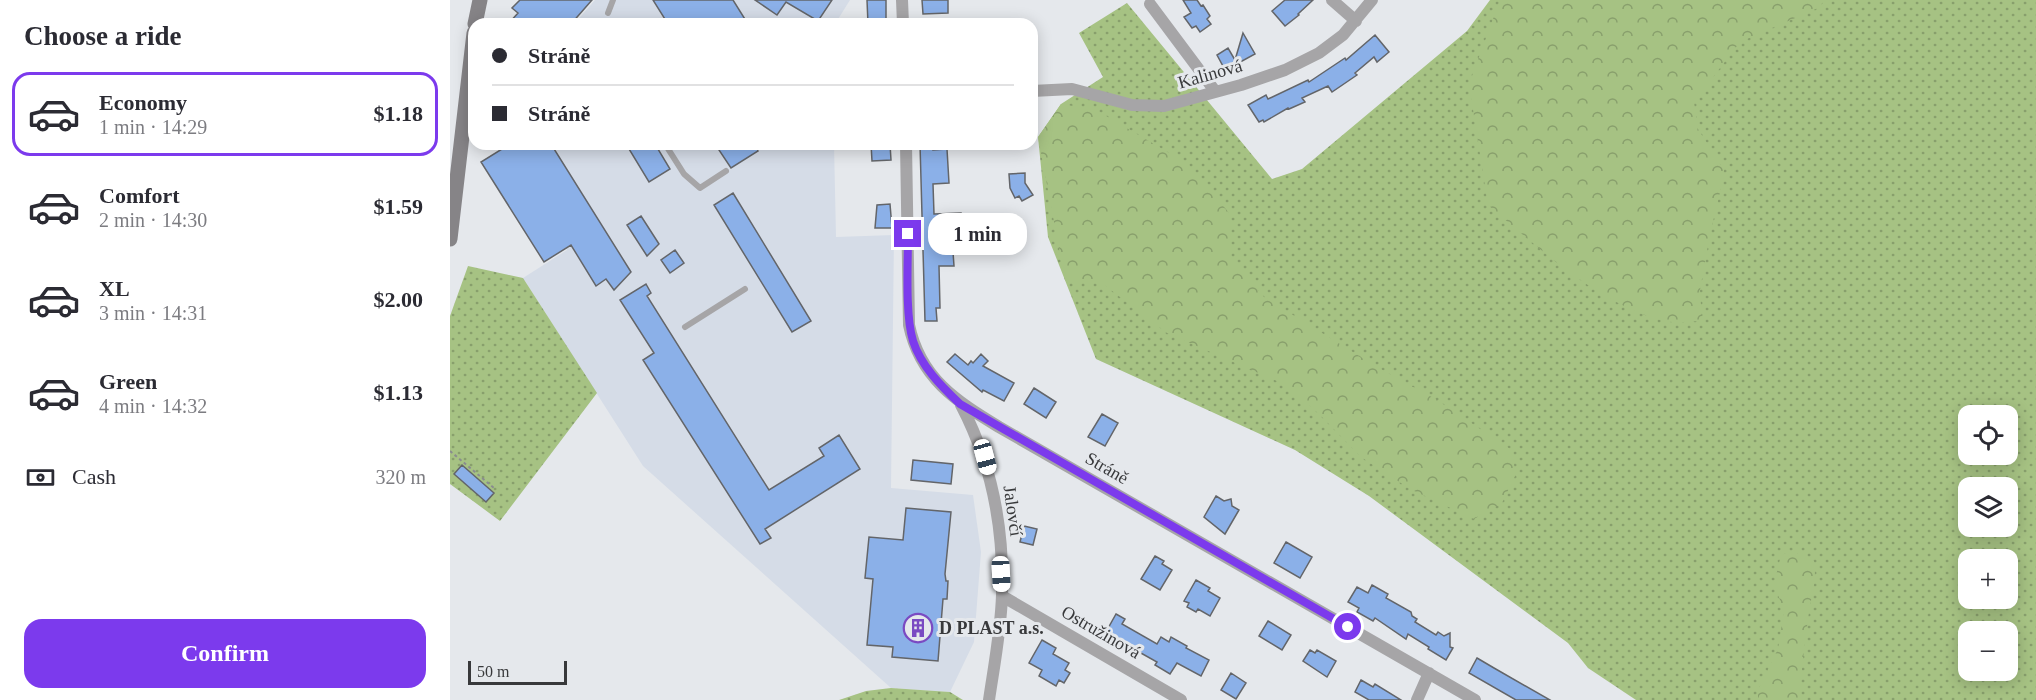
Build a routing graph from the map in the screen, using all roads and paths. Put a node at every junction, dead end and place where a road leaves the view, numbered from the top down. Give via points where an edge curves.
1 (480, 0) edge
2 (613, 0) edge
3 (902, 0) edge
4 (1332, 0) edge
5 (1372, 0) edge
6 (1150, 4) dead end
7 (608, 13) dead end
8 (476, 18) edge
9 (903, 18) edge
10 (1356, 21) junction
11 (468, 84) edge
12 (1038, 91) edge
13 (1215, 91) junction
14 (669, 150) edge
15 (906, 150) edge
16 (726, 171) dead end
17 (450, 239) edge
18 (745, 289) dead end
19 (685, 327) dead end
20 (960, 404) junction
21 (450, 452) edge
22 (494, 488) dead end
23 (1002, 596) junction
24 (1429, 674) junction
25 (989, 700) edge
26 (1181, 700) edge
27 (1417, 700) edge
28 (1475, 700) edge

1 - 8 street
2 - 7 lane
3 - 9 street
4 - 10 street
5 - 10 street, Kalinová
6 - 13 street
10 - 13 street, Kalinová via 1319,53 1285,70
11 - 17 street
12 - 13 street, Kalinová via 1072,89 1132,105 1164,106
14 - 16 lane via 684,174 700,188
15 - 20 street, Stráně via 909,325 920,357
18 - 19 lane
20 - 23 street, Jalovčí via 975,430 995,493
20 - 24 street, Stráně
21 - 22 path
23 - 25 street, Jalovčí
23 - 26 street, Ostružinová
24 - 27 street
24 - 28 street, Stráně

